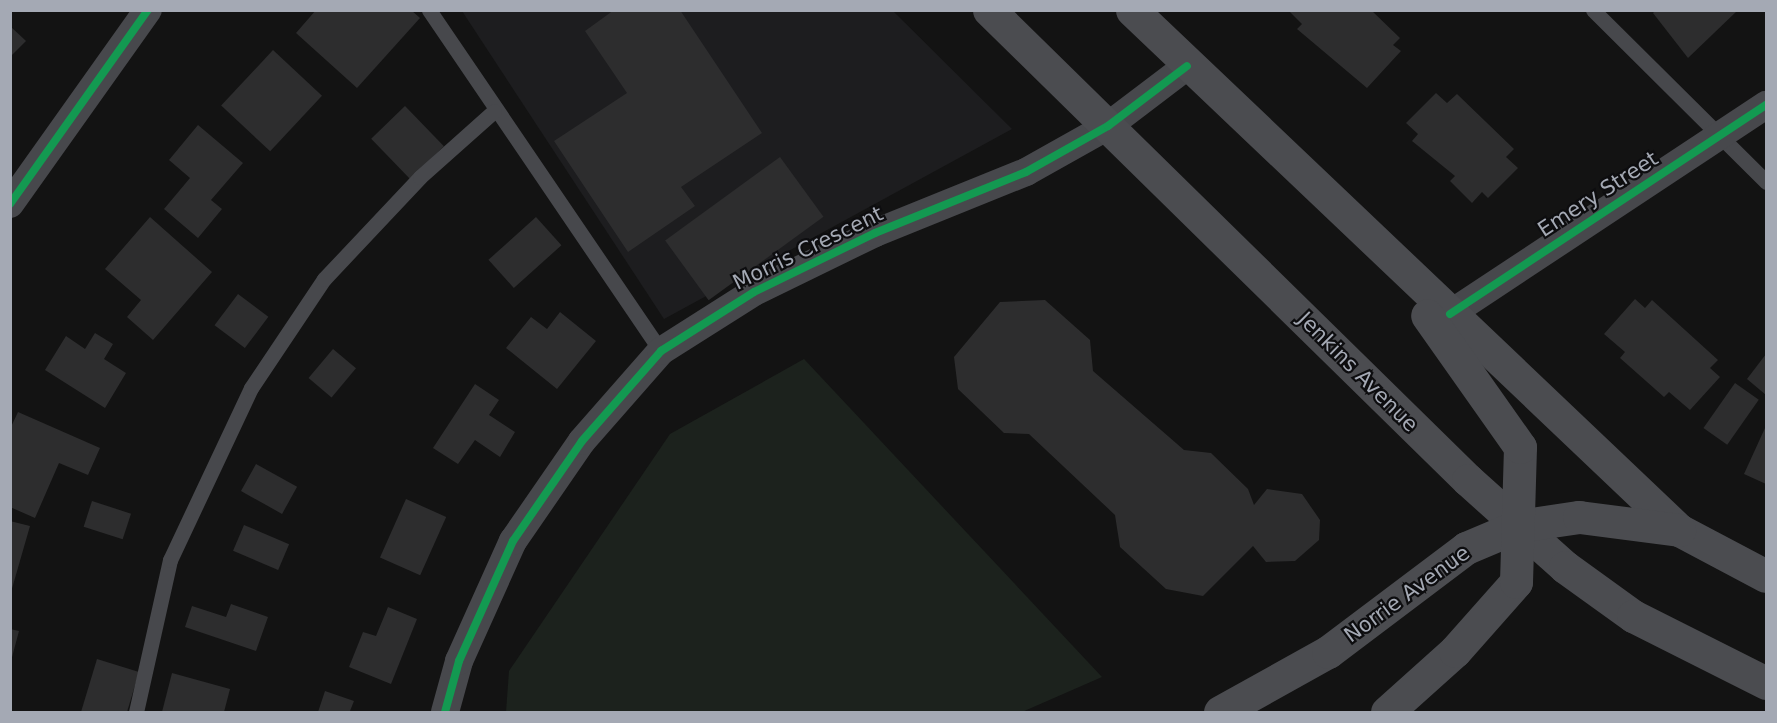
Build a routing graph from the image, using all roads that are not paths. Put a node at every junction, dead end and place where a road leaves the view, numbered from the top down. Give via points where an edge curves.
1 (148, 10) edge
2 (429, 10) edge
3 (989, 10) edge
4 (1132, 10) edge
5 (1593, 10) edge
6 (1187, 66) junction
7 (1767, 105) edge
8 (494, 111) junction
9 (1108, 126) junction
10 (1720, 136) junction
11 (1767, 182) edge
12 (10, 204) edge
13 (1364, 232) junction
14 (1450, 314) junction
15 (661, 351) junction
16 (1518, 526) junction
17 (1678, 530) junction
18 (1767, 576) edge
19 (1767, 682) edge
20 (136, 712) edge
21 (445, 712) edge
22 (1220, 712) edge
23 (1387, 712) edge

1 - 12 street
2 - 8 lane
3 - 9 main road, Jenkins Avenue
4 - 6 main road
5 - 10 lane
6 - 9 street, Morris Crescent
6 - 13 main road
7 - 10 street, Emery Street
8 - 15 lane
8 - 20 lane via 420,177 324,279 251,388 170,560
9 - 15 street, Morris Crescent via 1026,172 875,233 754,292
9 - 16 main road, Jenkins Avenue
10 - 11 lane
10 - 14 street, Emery Street
13 - 14 main road
13 - 16 main road via 1471,372 1520,447
14 - 17 main road
15 - 21 street, Morris Crescent via 582,441 513,541 459,661
16 - 17 main road, Norrie Avenue via 1579,517
16 - 19 main road, Jenkins Avenue via 1632,616
16 - 22 main road, Norrie Avenue via 1466,548 1328,652
16 - 23 main road via 1516,582 1455,651
17 - 18 main road

